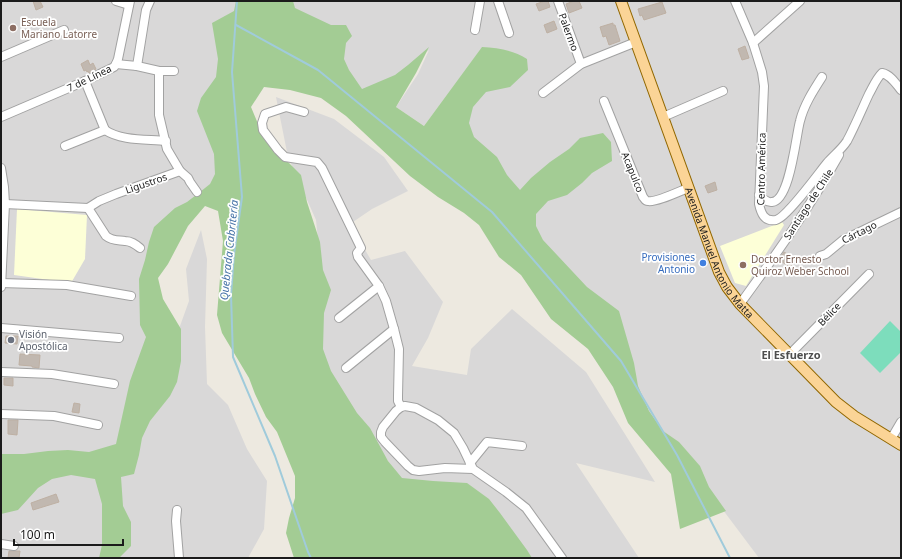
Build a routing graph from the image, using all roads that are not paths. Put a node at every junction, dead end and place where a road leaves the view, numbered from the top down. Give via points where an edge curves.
1 (116, 1) edge
2 (150, 1) edge
3 (476, 1) edge
4 (480, 1) edge
5 (498, 1) edge
6 (558, 1) edge
7 (621, 1) edge
8 (735, 1) edge
9 (800, 1) edge
10 (130, 3) edge
11 (64, 30) dead end
12 (475, 30) dead end
13 (509, 33) dead end
14 (636, 42) junction
15 (753, 43) junction
16 (1, 57) edge
17 (116, 64) junction
18 (581, 64) junction
19 (137, 66) junction
20 (159, 71) junction
21 (174, 71) dead end
22 (822, 76) dead end
23 (85, 81) junction
24 (901, 90) edge
25 (724, 91) dead end
26 (543, 93) dead end
27 (604, 101) dead end
28 (304, 112) dead end
29 (1, 117) edge
30 (663, 117) junction
31 (105, 130) junction
32 (166, 141) junction
33 (846, 142) junction
34 (65, 146) dead end
35 (1, 169) edge
36 (180, 171) junction
37 (688, 188) junction
38 (197, 192) dead end
39 (3, 193) edge
40 (758, 195) junction
41 (5, 204) junction
42 (88, 208) junction
43 (901, 212) edge
44 (140, 248) dead end
45 (820, 256) dead end
46 (869, 274) dead end
47 (1, 283) edge
48 (379, 286) junction
49 (1, 287) edge
50 (131, 296) dead end
51 (740, 304) junction
52 (339, 318) dead end
53 (1, 328) edge
54 (394, 329) junction
55 (119, 338) dead end
56 (789, 355) junction
57 (346, 368) dead end
58 (1, 372) edge
59 (114, 384) dead end
60 (401, 408) junction
61 (1, 414) edge
62 (901, 422) edge
63 (98, 425) dead end
64 (891, 439) junction
65 (901, 445) edge
66 (522, 446) dead end
67 (472, 466) junction
68 (177, 510) dead end
69 (1, 544) edge
70 (14, 546) dead end
71 (179, 558) edge
72 (562, 558) edge

1 - 10 street
2 - 19 street via 146,10
3 - 4 street
4 - 12 street
5 - 13 street
6 - 18 street, Palermo
7 - 14 main road, Avenida Manuel Antonio Matta
8 - 15 street, Centro América
9 - 15 street
10 - 17 street, 7 de Línea
11 - 16 street
14 - 18 street
14 - 30 main road, Avenida Manuel Antonio Matta
15 - 40 street, Centro América via 764,86
17 - 19 street
17 - 23 street, 7 de Línea
18 - 26 street
19 - 20 street
20 - 21 street
20 - 32 street via 159,115
22 - 40 street via 800,120 791,168 781,194 775,201 770,202
23 - 29 street, 7 de Línea
23 - 31 street
24 - 33 street, Centro América via 892,79 882,73 872,87
25 - 30 street
27 - 37 street, Acapulco via 643,197 648,201 657,200
28 - 48 street via 286,106 266,114 262,123 263,130 285,157 317,162 322,168 361,248 357,253 358,257
30 - 37 main road, Avenida Manuel Antonio Matta
31 - 32 street via 118,136
31 - 34 street
32 - 36 street via 167,149
33 - 40 street, Centro América via 777,220 764,217
33 - 51 street, Santiago de Chile via 824,182
35 - 39 street
36 - 38 street, Ligustros
36 - 42 street, Ligustros via 116,194
37 - 51 main road, Avenida Manuel Antonio Matta via 718,272
39 - 41 street
41 - 42 street
41 - 47 street
42 - 44 street via 109,239 132,242
43 - 45 street, Cártago via 842,240
46 - 56 street, Bélice
47 - 49 street
47 - 50 street via 67,285
48 - 52 street
48 - 54 street
51 - 56 main road, Avenida Manuel Antonio Matta
53 - 55 street
54 - 57 street
54 - 60 street via 399,348 398,401
56 - 64 main road, Avenida Manuel Antonio Matta via 836,402
58 - 59 street via 52,374
60 - 67 street via 416,408 446,426 454,433
60 - 67 street via 387,421 381,437 408,466 419,471
61 - 63 street via 54,416
62 - 64 street
64 - 65 main road, Avenida Manuel Antonio Matta
66 - 67 street via 487,442
67 - 72 street via 526,508
68 - 71 street
69 - 70 street

